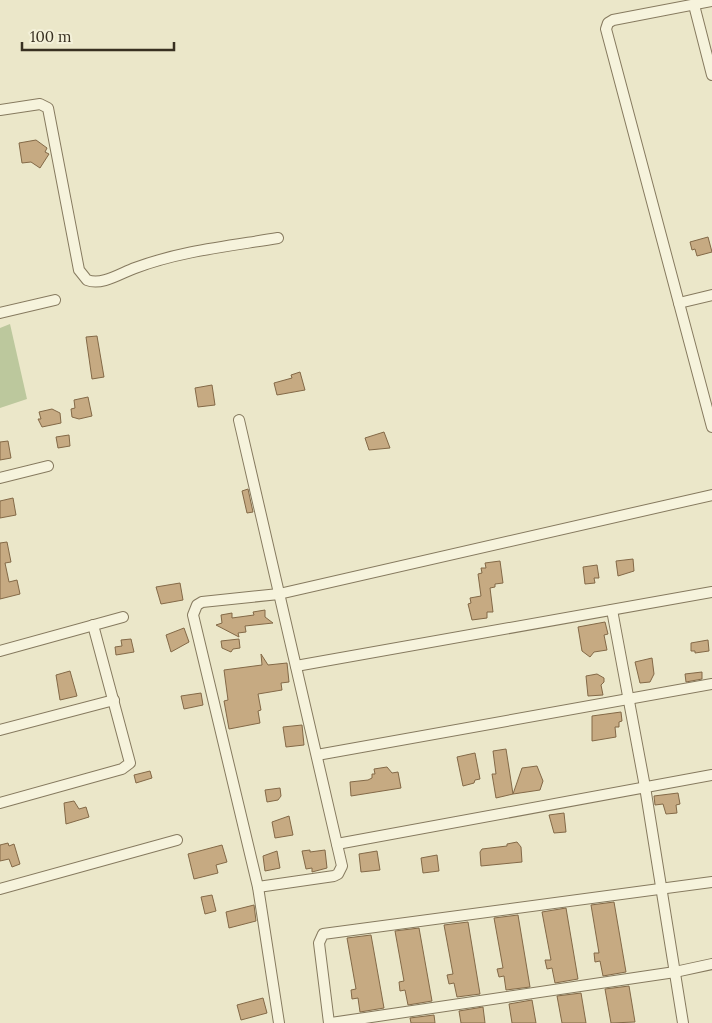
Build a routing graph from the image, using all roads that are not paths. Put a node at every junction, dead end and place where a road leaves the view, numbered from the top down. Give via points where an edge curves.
1 (712, 1) edge
2 (694, 5) junction
3 (712, 75) edge
4 (0, 110) edge
5 (278, 238) dead end
6 (712, 295) edge
7 (55, 300) dead end
8 (679, 303) junction
9 (0, 313) edge
10 (240, 420) dead end
11 (712, 426) edge
12 (48, 466) dead end
13 (0, 478) edge
14 (712, 494) edge
15 (712, 592) edge
16 (279, 594) junction
17 (612, 610) junction
18 (123, 617) dead end
19 (93, 625) junction
20 (0, 651) edge
21 (296, 666) junction
22 (712, 684) edge
23 (628, 699) junction
24 (114, 700) junction
25 (0, 730) edge
26 (317, 755) junction
27 (712, 775) edge
28 (644, 788) junction
29 (0, 803) edge
30 (177, 840) dead end
31 (337, 844) junction
32 (712, 882) edge
33 (258, 887) junction
34 (0, 890) edge
35 (661, 890) junction
36 (712, 964) edge
37 (675, 972) junction
38 (279, 1023) edge
39 (330, 1023) edge
40 (684, 1023) edge

1 - 2 street
2 - 3 street
2 - 8 street via 613,20 606,29
4 - 5 street via 40,104 48,108 79,270 87,280 101,281 171,257
6 - 8 street
7 - 9 street
8 - 11 street
10 - 16 street
12 - 13 street
14 - 16 street
15 - 17 street
16 - 21 street
16 - 33 street via 202,602 194,611
17 - 21 street
17 - 23 street
18 - 19 street
19 - 20 street
19 - 24 street
21 - 26 street
22 - 23 street
23 - 26 street
23 - 28 street
24 - 25 street
24 - 29 street via 130,757 128,766
26 - 31 street
27 - 28 street
28 - 31 street
28 - 35 street
30 - 34 street
31 - 33 street via 342,866 338,874
32 - 35 street
33 - 38 street
35 - 37 street
35 - 39 street via 323,934 319,943
36 - 37 street
37 - 39 street
37 - 40 street

